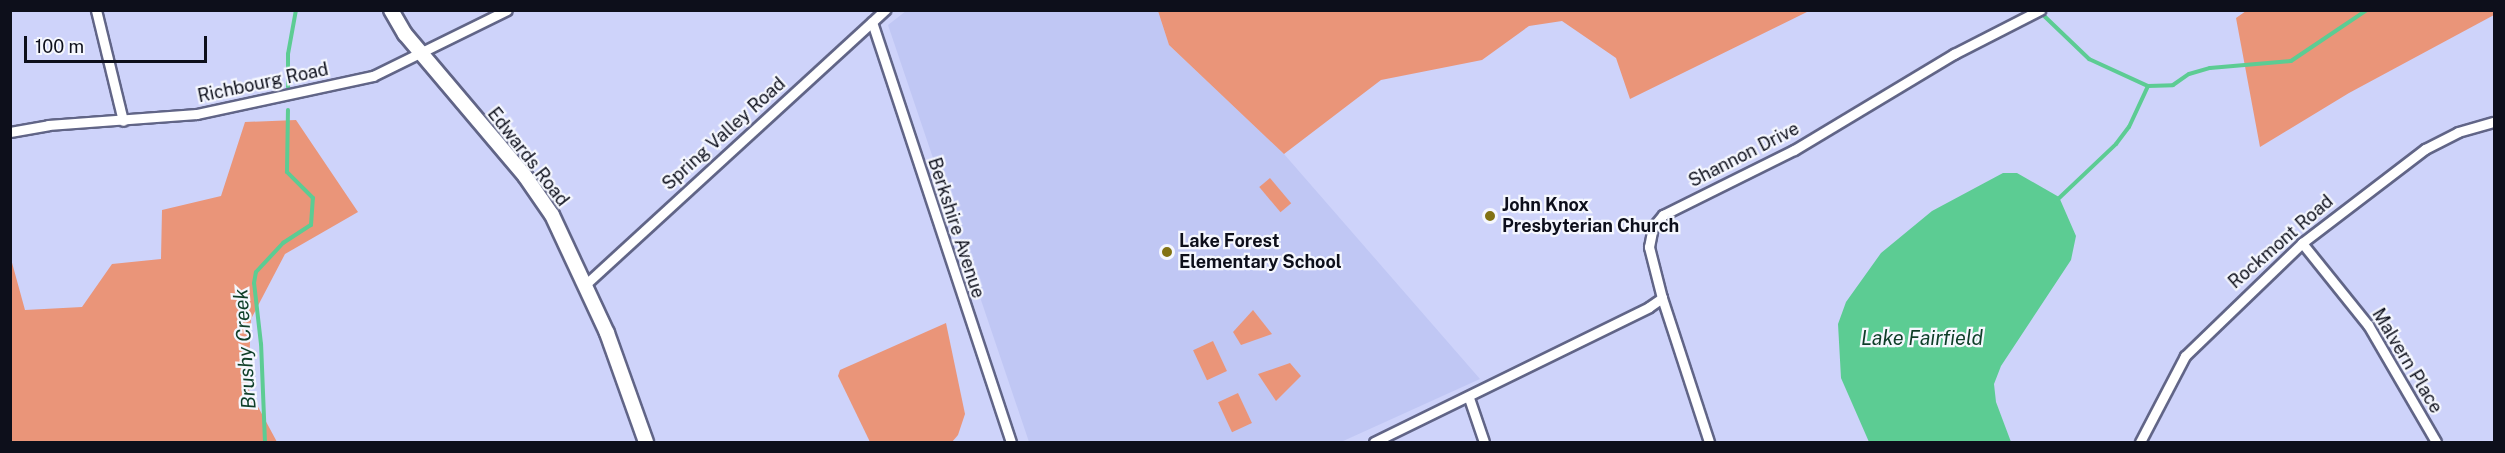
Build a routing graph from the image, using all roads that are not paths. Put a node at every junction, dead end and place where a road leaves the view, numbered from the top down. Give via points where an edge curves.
1 (96, 10) edge
2 (391, 10) edge
3 (507, 10) edge
4 (885, 10) edge
5 (2036, 13) edge
6 (872, 22) junction
7 (421, 54) junction
8 (123, 121) junction
9 (2494, 123) edge
10 (10, 132) edge
11 (2302, 243) junction
12 (586, 284) junction
13 (1662, 298) junction
14 (1469, 398) junction
15 (646, 442) edge
16 (1011, 442) edge
17 (1374, 442) edge
18 (1484, 442) edge
19 (1708, 442) edge
20 (2140, 442) edge
21 (2436, 442) edge

1 - 8 street
2 - 7 street, Edwards Road
3 - 7 street, Richbourg Road
4 - 6 street, Spring Valley Road
5 - 13 street, Shannon Drive via 1954,54 1794,150 1663,215 1653,227 1649,247
6 - 12 street, Spring Valley Road
6 - 16 street, Berkshire Avenue
7 - 8 street, Richbourg Road via 373,76 259,102 197,114
7 - 12 street, Edwards Road via 525,176 552,215
8 - 10 street, Richbourg Road via 48,125
9 - 11 street, Rockmont Road via 2458,132 2425,149
11 - 20 street, Rockmont Road via 2185,356
11 - 21 street, Malvern Place via 2368,325
12 - 15 street, Edwards Road
13 - 14 street
13 - 19 street, Shannon Drive
14 - 17 street
14 - 18 street

